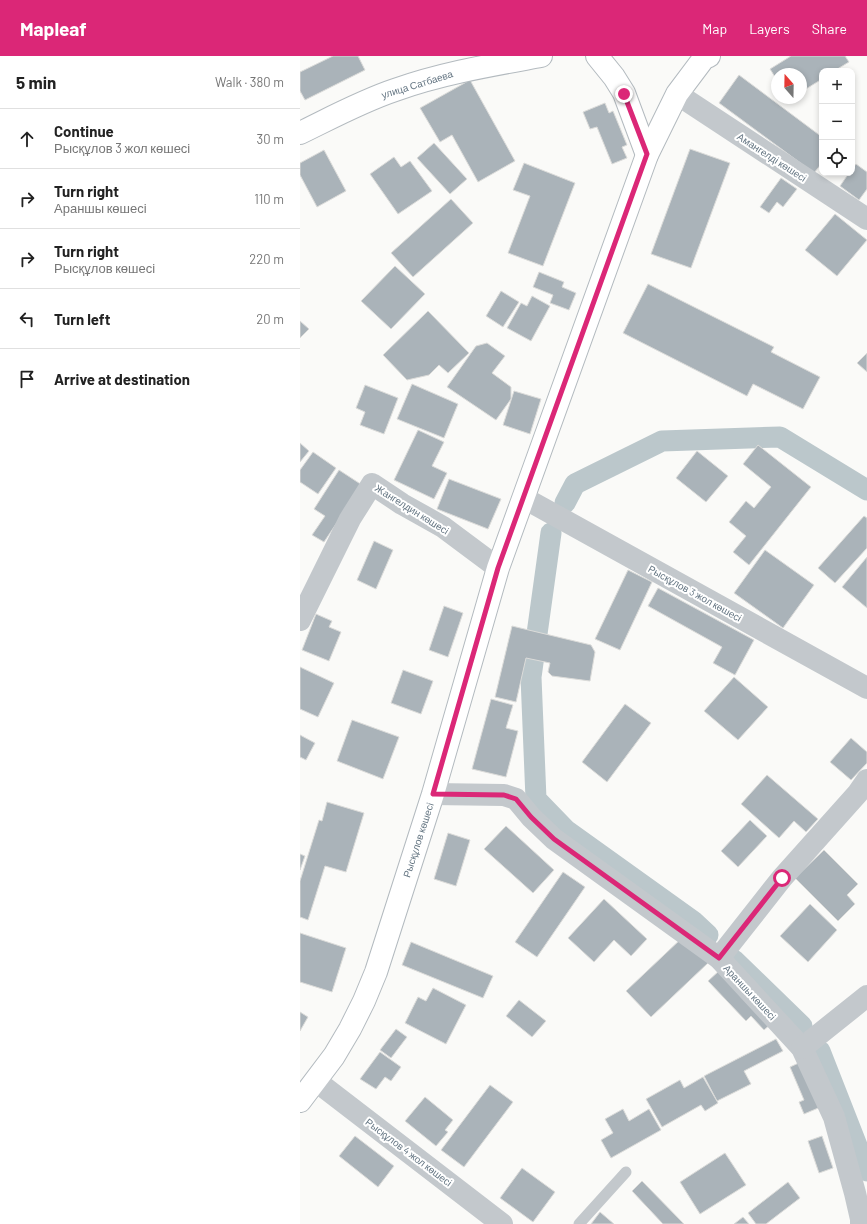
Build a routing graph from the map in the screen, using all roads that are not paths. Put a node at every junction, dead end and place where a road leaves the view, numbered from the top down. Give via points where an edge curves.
1 (541, 56) edge
2 (597, 56) edge
3 (703, 57) edge
4 (485, 61) edge
5 (677, 94) junction
6 (300, 133) edge
7 (647, 154) junction
8 (867, 219) edge
9 (524, 498) junction
10 (498, 568) junction
11 (300, 620) edge
12 (867, 688) edge
13 (867, 780) edge
14 (433, 794) junction
15 (719, 958) junction
16 (867, 996) edge
17 (802, 1048) junction
18 (316, 1081) junction
19 (300, 1101) edge
20 (626, 1172) dead end
21 (863, 1220) edge
22 (502, 1224) edge
23 (579, 1224) edge

1 - 4 main road, улица Сатбаева
2 - 7 main road via 624,94
3 - 5 main road, Рысқұлов көшесі
4 - 6 main road, улица Сатбаева via 370,99
5 - 7 main road, Рысқұлов көшесі
5 - 8 street, Амангелді көшесі
7 - 9 main road, Рысқұлов көшесі
9 - 10 main road, Рысқұлов көшесі
9 - 12 street, Рысқұлов 3 жол көшесі
10 - 11 street, Жангелдин көшесі via 443,527 372,484 350,519
10 - 14 main road, Рысқұлов көшесі
13 - 15 street via 782,878
14 - 15 street, Араншы көшесі via 504,795 516,799 554,839
14 - 18 main road, Рысқұлов көшесі via 376,972 350,1029
15 - 17 street, Араншы көшесі
16 - 17 street
17 - 21 street, Араншы көшесі via 834,1117
18 - 19 main road, Рысқұлов көшесі
18 - 22 street, Рысқұлов 4 жол көшесі
20 - 23 lane

